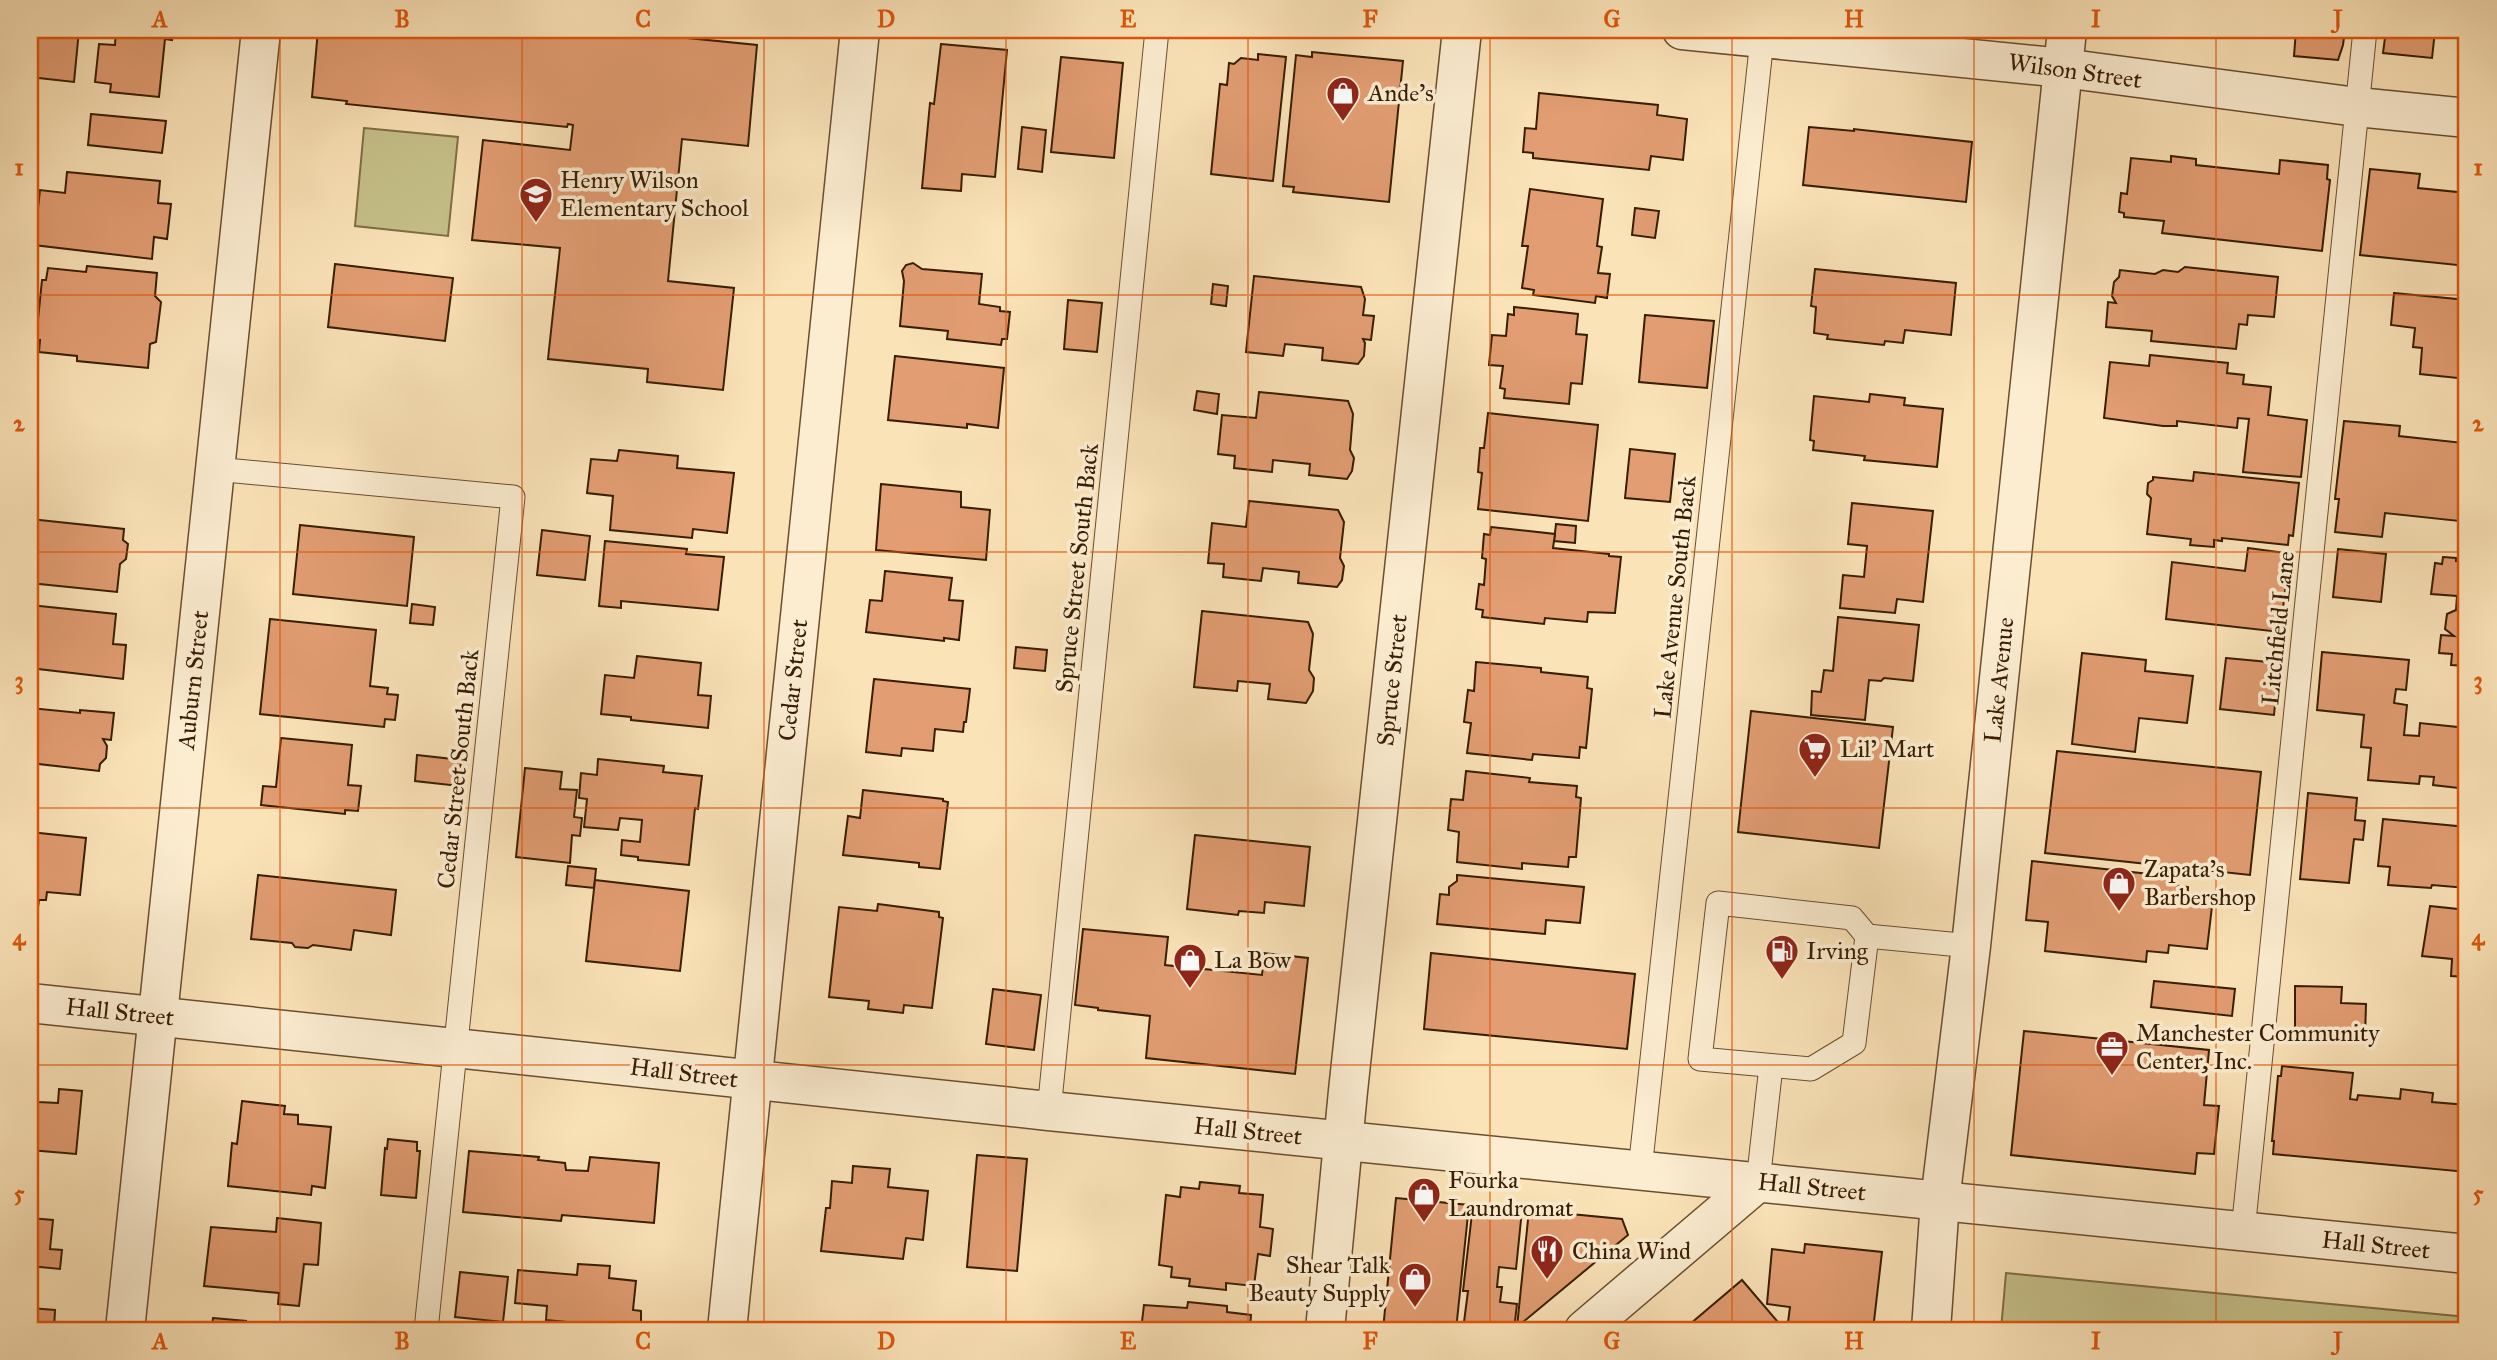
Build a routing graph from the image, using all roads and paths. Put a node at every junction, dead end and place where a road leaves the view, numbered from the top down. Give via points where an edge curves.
1 (261, 30) edge
2 (860, 30) edge
3 (1157, 30) edge
4 (1462, 30) edge
5 (1682, 30) edge
6 (2067, 30) edge
7 (2365, 30) edge
8 (1763, 33) edge
9 (2063, 68) junction
10 (2357, 107) junction
11 (2467, 118) edge
12 (215, 469) junction
13 (1867, 936) junction
14 (1971, 946) junction
15 (30, 1003) edge
16 (158, 1016) junction
17 (456, 1047) junction
18 (1771, 1066) junction
19 (752, 1080) junction
20 (1049, 1111) junction
21 (1343, 1140) junction
22 (1640, 1170) junction
23 (1758, 1182) junction
24 (1940, 1201) junction
25 (2243, 1231) junction
26 (2467, 1254) edge
27 (125, 1330) edge
28 (426, 1330) edge
29 (727, 1330) edge
30 (1325, 1330) edge
31 (1584, 1330) edge
32 (1931, 1330) edge

1 - 12 street, Auburn Street
2 - 19 street, Cedar Street
3 - 20 lane, Spruce Street South Back
4 - 21 street, Spruce Street
5 - 8 street, Wilson Street
6 - 9 street, Lake Avenue
7 - 10 lane, Litchfield Lane
8 - 9 street, Wilson Street
8 - 22 lane, Lake Avenue South Back
9 - 10 street, Wilson Street
9 - 14 street, Lake Avenue
10 - 11 street, Wilson Street
10 - 25 lane, Litchfield Lane
12 - 16 street, Auburn Street
12 - 17 lane, Cedar Street South Back via 513,497
13 - 14 lane
13 - 18 lane via 1854,1043 1811,1069
13 - 18 lane via 1853,918 1718,903 1700,1059
14 - 24 street, Lake Avenue
15 - 16 street, Hall Street
16 - 17 street, Hall Street
16 - 27 street, Auburn Street
17 - 19 street, Hall Street
17 - 28 lane, Cedar Street South Back
18 - 23 lane
19 - 20 street, Hall Street
19 - 29 street, Cedar Street
20 - 21 street, Hall Street
21 - 22 street, Hall Street
21 - 30 street, Spruce Street
22 - 23 street, Hall Street
23 - 24 street, Hall Street
23 - 31 street
24 - 25 street, Hall Street
24 - 32 street, Lake Avenue
25 - 26 street, Hall Street

